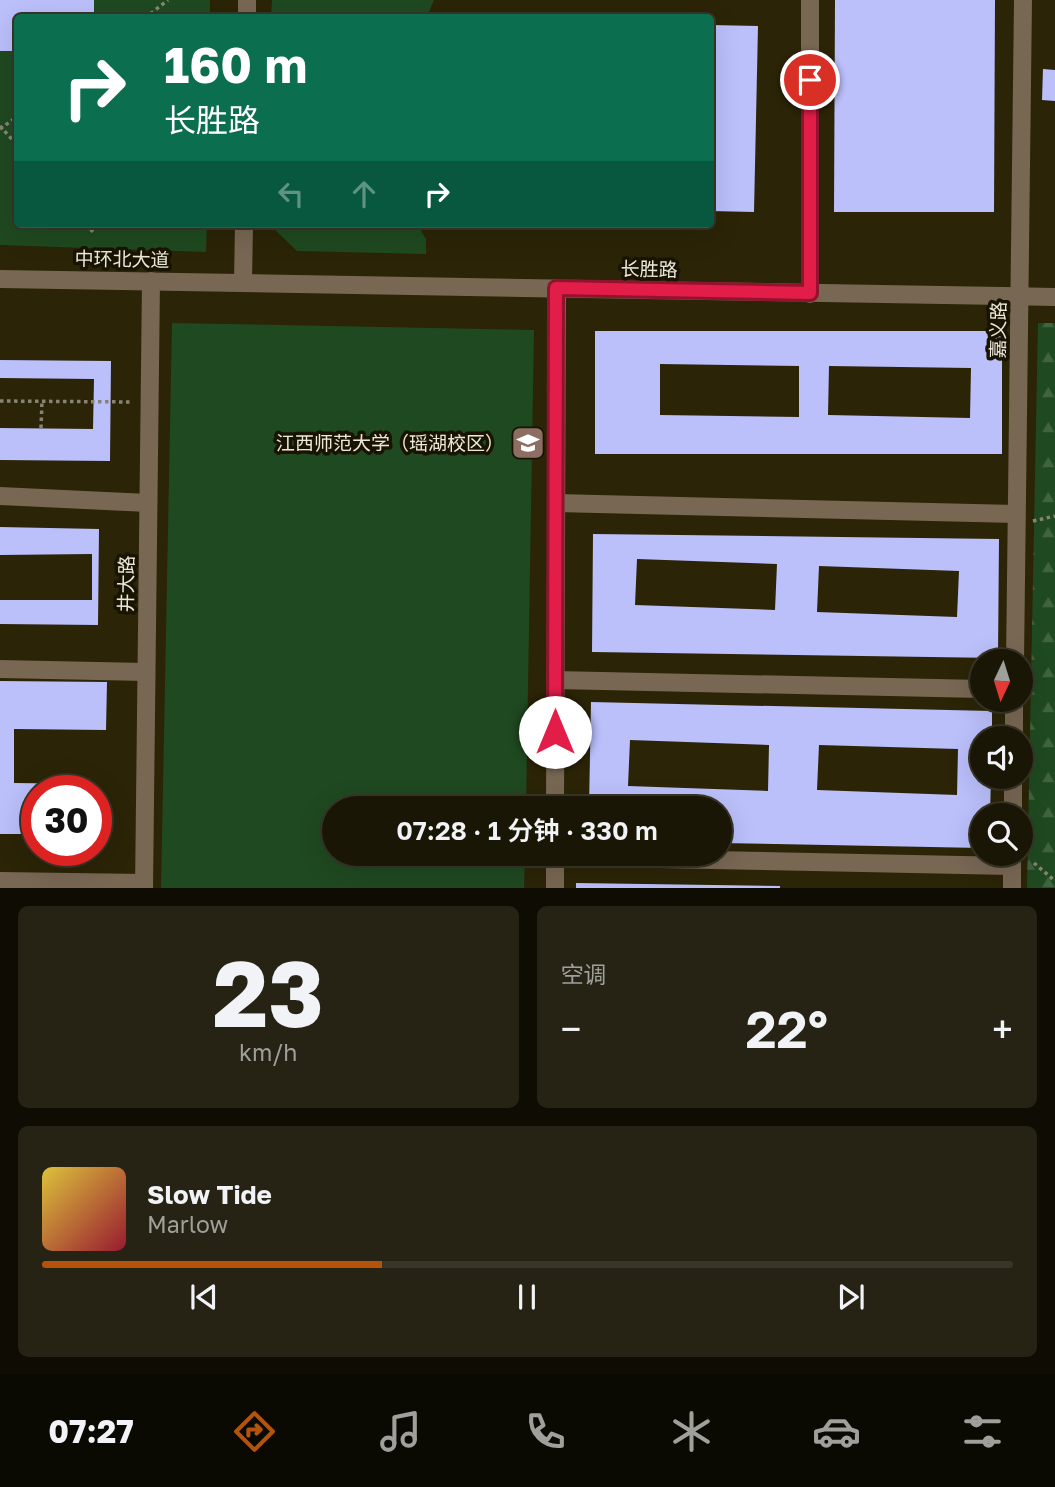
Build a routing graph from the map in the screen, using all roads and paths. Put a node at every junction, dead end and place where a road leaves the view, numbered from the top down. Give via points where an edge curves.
1 (168, 0) edge
2 (810, 0) edge
3 (1023, 0) edge
4 (150, 14) edge
5 (0, 128) edge
6 (14, 142) edge
7 (90, 228) edge
8 (244, 228) edge
9 (93, 232) dead end
10 (0, 279) edge
11 (151, 281) junction
12 (243, 282) junction
13 (556, 288) junction
14 (810, 293) junction
15 (1055, 297) edge
16 (1019, 298) junction
17 (0, 401) edge
18 (42, 401) junction
19 (149, 402) junction
20 (41, 428) dead end
21 (0, 496) edge
22 (148, 503) junction
23 (556, 503) junction
24 (1016, 514) junction
25 (1015, 649) edge
26 (0, 669) edge
27 (146, 672) junction
28 (555, 680) junction
29 (970, 689) edge
30 (555, 796) edge
31 (732, 857) edge
32 (970, 860) edge
33 (1034, 863) dead end
34 (555, 866) edge
35 (1012, 866) edge
36 (0, 881) edge
37 (1055, 881) edge
38 (144, 886) edge
39 (555, 888) edge
40 (1012, 888) edge

1 - 4 path
2 - 14 street
3 - 16 street, 嘉义路
5 - 6 path
7 - 9 path
8 - 12 street
10 - 11 street, 中环北大道
11 - 12 street, 中环北大道
11 - 19 street, 井大路
12 - 13 street, 长胜路
13 - 14 street, 长胜路
13 - 23 street
14 - 16 street, 长胜路
15 - 16 street, 长胜路
16 - 24 street, 嘉义路
17 - 18 path
18 - 19 path
18 - 20 path
19 - 22 street, 井大路
21 - 22 street
22 - 27 street, 井大路
23 - 24 street
23 - 28 street
24 - 25 street, 嘉义路
26 - 27 street
27 - 38 street, 井大路
28 - 29 street
28 - 30 street
31 - 32 street
33 - 37 path
34 - 39 street
35 - 40 street
36 - 38 street

